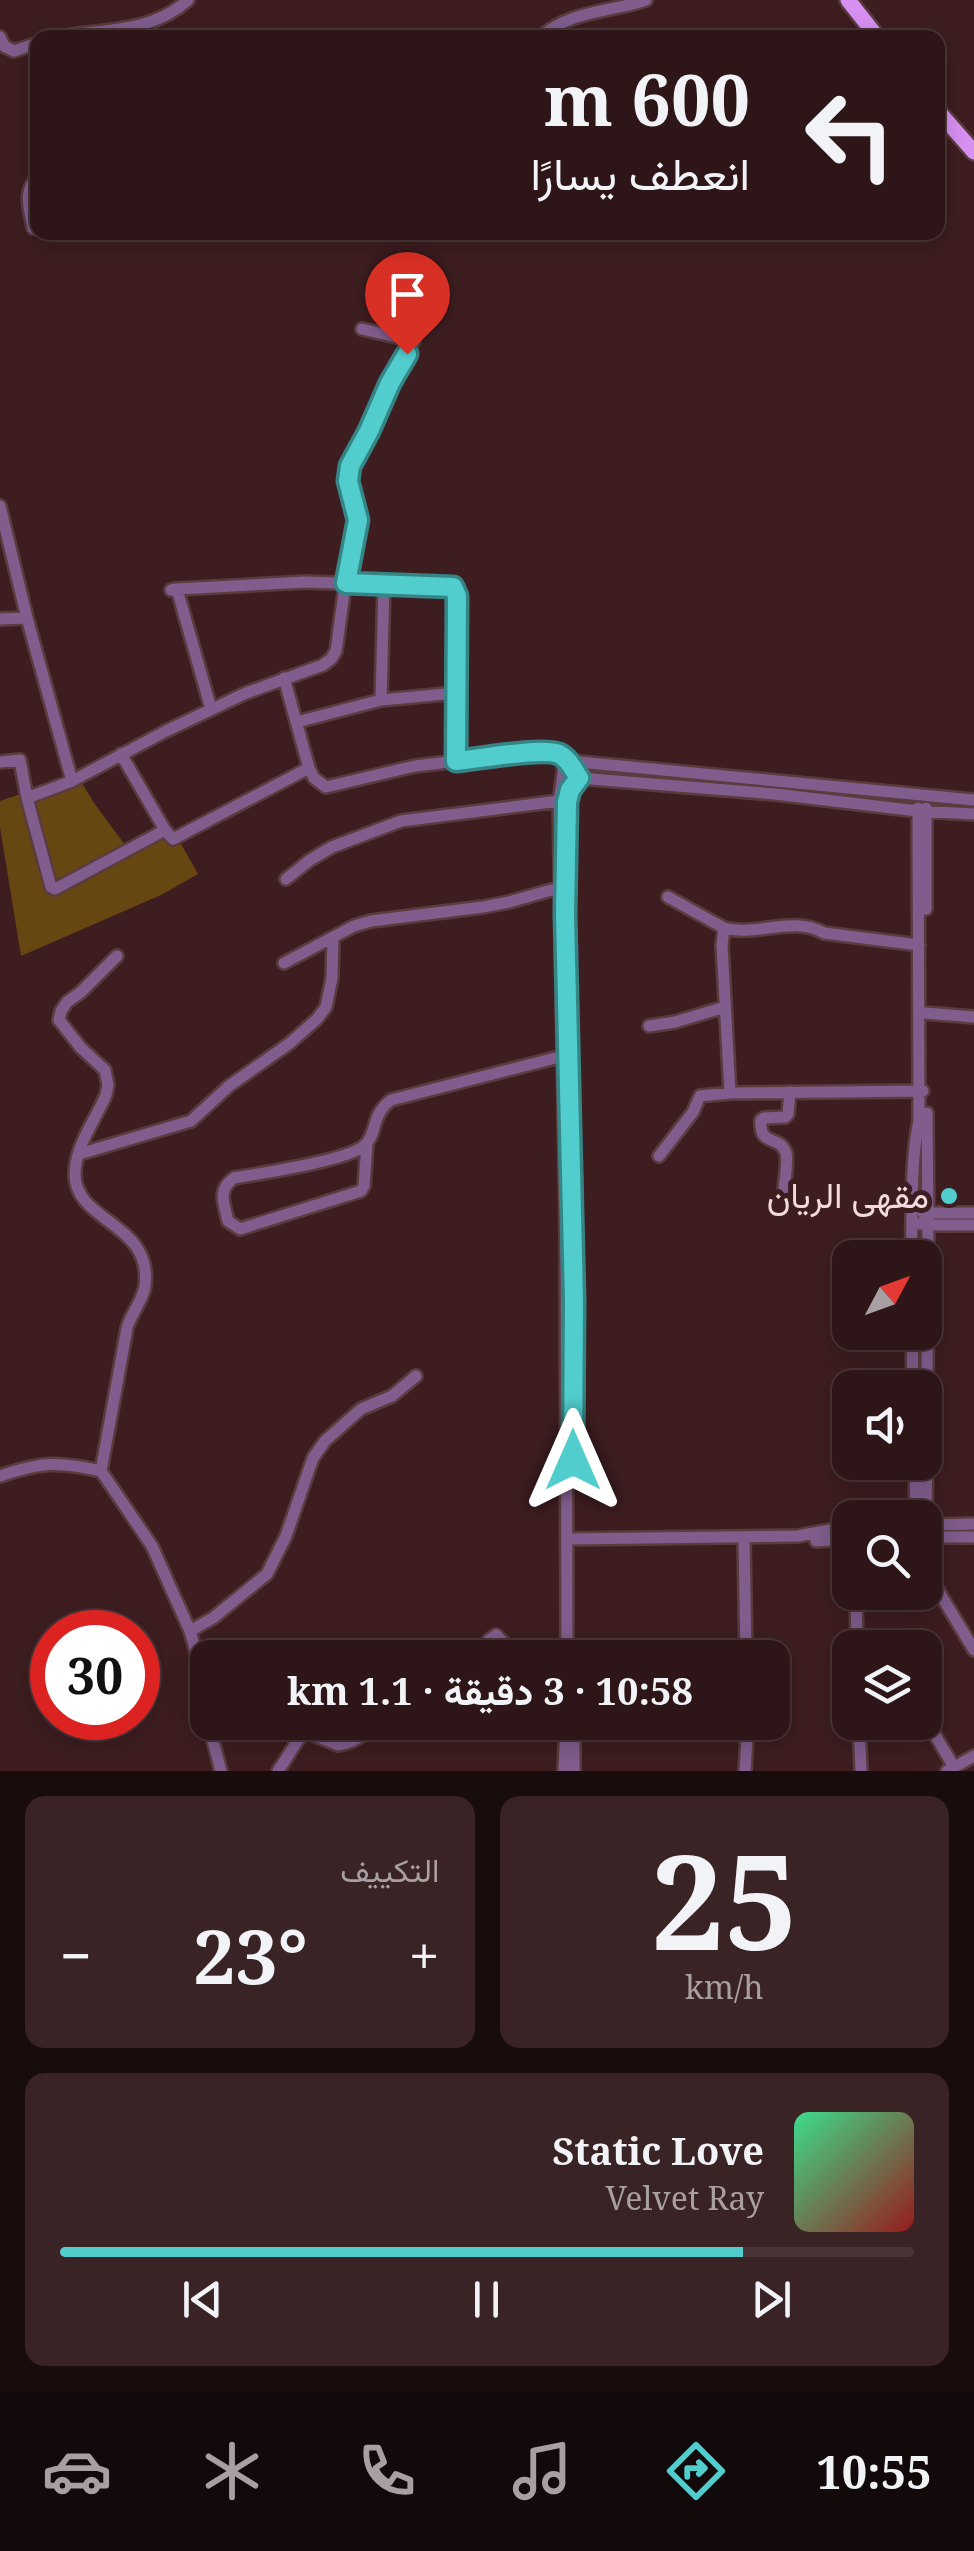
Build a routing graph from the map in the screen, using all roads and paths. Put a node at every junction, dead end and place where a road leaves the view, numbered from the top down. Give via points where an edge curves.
1 (188, 0) edge
2 (646, 0) edge
3 (848, 0) edge
4 (114, 30) edge
5 (550, 30) edge
6 (872, 30) edge
7 (0, 37) edge
8 (30, 46) edge
9 (945, 119) edge
10 (974, 152) edge
11 (30, 184) edge
12 (30, 215) edge
13 (362, 328) dead end
14 (0, 506) edge
15 (346, 583) junction
16 (384, 584) junction
17 (27, 618) junction
18 (0, 619) edge
19 (284, 678) junction
20 (456, 693) junction
21 (381, 700) junction
22 (211, 709) junction
23 (297, 722) junction
24 (121, 754) junction
25 (456, 761) junction
26 (0, 762) edge
27 (570, 762) junction
28 (309, 768) junction
29 (579, 778) junction
30 (72, 781) junction
31 (922, 796) junction
32 (27, 798) junction
33 (974, 800) edge
34 (559, 801) junction
35 (922, 811) junction
36 (974, 814) edge
37 (165, 830) junction
38 (286, 878) dead end
39 (562, 887) junction
40 (668, 897) dead end
41 (724, 928) junction
42 (333, 938) junction
43 (919, 945) junction
44 (117, 956) dead end
45 (284, 963) dead end
46 (725, 1006) junction
47 (925, 1013) junction
48 (974, 1017) edge
49 (649, 1026) dead end
50 (564, 1056) junction
51 (923, 1091) junction
52 (790, 1092) junction
53 (730, 1093) junction
54 (367, 1144) junction
55 (79, 1154) junction
56 (660, 1156) dead end
57 (784, 1189) dead end
58 (974, 1214) edge
59 (920, 1219) junction
60 (974, 1225) edge
61 (915, 1240) edge
62 (416, 1376) dead end
63 (102, 1471) junction
64 (0, 1476) edge
65 (925, 1500) edge
66 (974, 1524) edge
67 (942, 1525) edge
68 (832, 1530) edge
69 (942, 1537) edge
70 (974, 1537) edge
71 (832, 1539) edge
72 (744, 1541) junction
73 (570, 1542) junction
74 (942, 1596) edge
75 (190, 1631) junction
76 (192, 1640) edge
77 (570, 1640) edge
78 (746, 1640) edge
79 (974, 1650) edge
80 (212, 1740) edge
81 (298, 1740) edge
82 (329, 1740) edge
83 (356, 1740) edge
84 (565, 1740) edge
85 (574, 1740) edge
86 (747, 1740) edge
87 (860, 1740) edge
88 (936, 1740) edge
89 (974, 1756) edge
90 (950, 1769) edge
91 (220, 1771) edge
92 (278, 1771) edge
93 (564, 1771) edge
94 (574, 1771) edge
95 (745, 1771) edge
96 (861, 1771) edge

1 - 4 street via 171,13
2 - 5 street
3 - 6 main road
7 - 8 street via 8,50
9 - 10 main road
11 - 12 street
13 - 15 street via 414,341 350,466 358,520
14 - 17 street
15 - 16 street
15 - 19 street via 331,659
15 - 22 street via 174,590
16 - 20 street via 456,590
16 - 21 street
17 - 18 street
17 - 30 street
19 - 22 street
19 - 23 street
20 - 21 street
20 - 25 street
21 - 23 street
22 - 24 street
23 - 28 street
24 - 30 street
24 - 37 street
25 - 27 street via 555,752
25 - 28 street via 326,786
26 - 32 street via 20,760
27 - 29 street
27 - 31 street
27 - 34 street
28 - 37 street via 173,839
29 - 35 street
29 - 39 street via 567,802
30 - 32 street
31 - 33 street
31 - 35 street
32 - 37 street via 54,889
34 - 38 street via 400,820 332,846
34 - 39 street
35 - 36 street
35 - 43 street
35 - 47 street
39 - 42 street via 483,907 371,921
39 - 50 street
40 - 41 street
41 - 43 street via 814,927
41 - 46 street
42 - 45 street
42 - 55 street via 332,978 318,1020 191,1121
43 - 51 street
44 - 55 street via 60,1011 60,1023 105,1070 108,1085
46 - 49 street
46 - 53 street
47 - 48 street
47 - 51 street
50 - 54 street via 390,1100 380,1108
50 - 73 street
51 - 52 street
51 - 59 street
52 - 53 street
52 - 57 street via 786,1117 764,1118 760,1128 786,1152
53 - 56 street via 700,1096
54 - 54 street via 234,1178 222,1192 228,1221 240,1229 360,1191
55 - 63 street via 80,1192 134,1242 146,1274 127,1328
58 - 59 street
59 - 60 street
59 - 61 street
59 - 65 street
62 - 75 street via 361,1409 325,1442 267,1574
63 - 64 street via 50,1463
63 - 75 street via 152,1546
66 - 67 street
68 - 72 street
69 - 70 street
71 - 72 street
72 - 73 street
72 - 78 street
73 - 77 street
74 - 79 street
75 - 76 street
80 - 91 street
81 - 92 street
82 - 83 street
84 - 93 street
85 - 94 street
86 - 95 street
87 - 96 street
88 - 90 street
89 - 90 street

